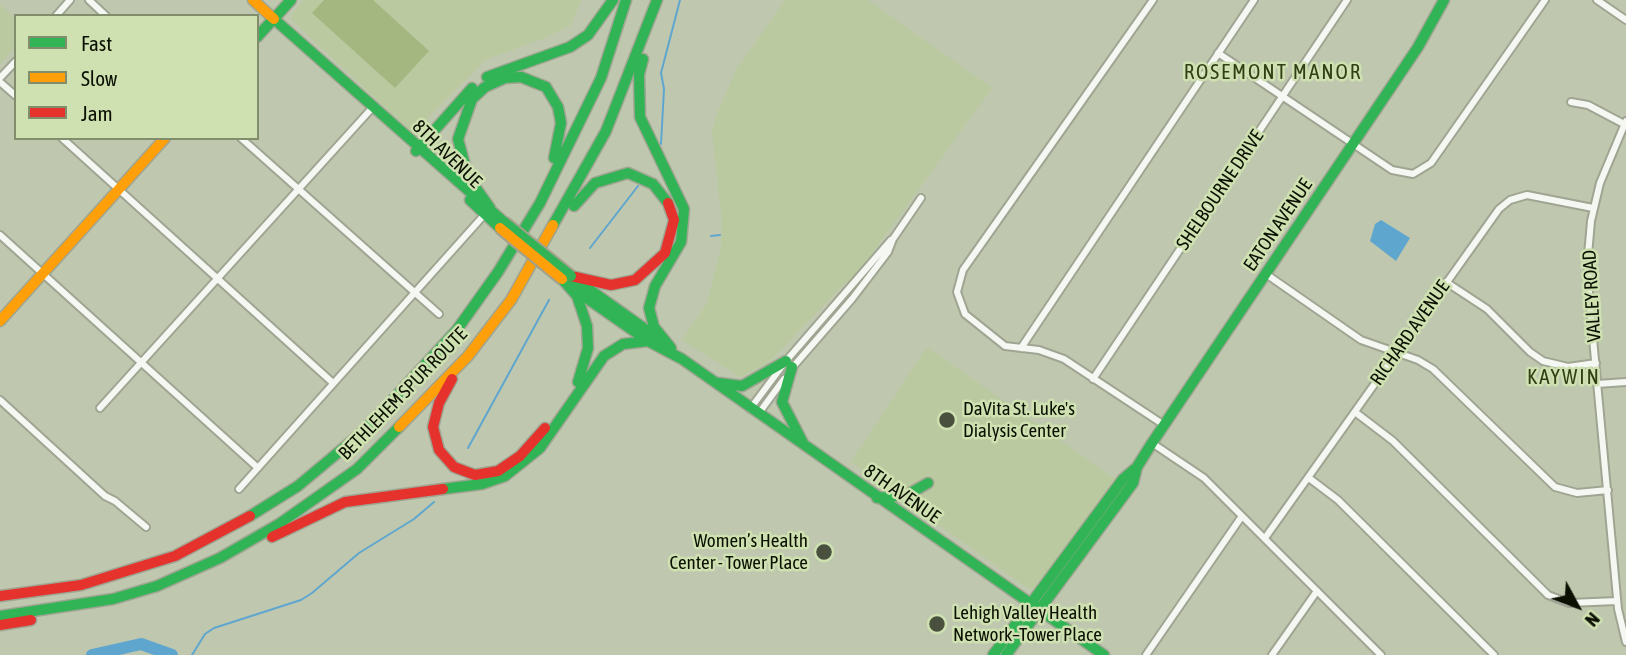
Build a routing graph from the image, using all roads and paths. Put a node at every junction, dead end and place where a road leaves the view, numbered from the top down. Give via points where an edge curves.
1 (70, 0) edge
2 (89, 0) edge
3 (253, 0) edge
4 (291, 0) edge
5 (613, 0) edge
6 (626, 0) edge
7 (1153, 0) edge
8 (1254, 0) edge
9 (1347, 0) edge
10 (1444, 0) edge
11 (1545, 0) edge
12 (1597, 0) edge
13 (656, 4) edge
14 (58, 14) edge
15 (104, 14) edge
16 (274, 19) junction
17 (1626, 20) edge
18 (259, 35) edge
19 (1218, 53) junction
20 (14, 63) edge
21 (0, 80) edge
22 (14, 94) edge
23 (1283, 97) junction
24 (472, 99) junction
25 (1571, 102) dead end
26 (373, 107) junction
27 (1625, 122) edge
28 (64, 140) edge
29 (164, 140) edge
30 (243, 140) edge
31 (1353, 144) junction
32 (421, 151) junction
33 (298, 189) junction
34 (119, 190) junction
35 (921, 198) dead end
36 (1593, 208) junction
37 (487, 211) junction
38 (0, 235) edge
39 (498, 272) junction
40 (529, 273) junction
41 (43, 274) junction
42 (1266, 274) junction
43 (217, 278) junction
44 (566, 278) junction
45 (1447, 282) junction
46 (415, 293) junction
47 (439, 314) dead end
48 (0, 321) edge
49 (660, 342) junction
50 (1021, 348) junction
51 (1396, 352) junction
52 (468, 356) junction
53 (141, 362) junction
54 (1595, 363) junction
55 (789, 364) junction
56 (1093, 379) junction
57 (713, 381) junction
58 (1626, 382) edge
59 (333, 383) junction
60 (1597, 384) junction
61 (0, 400) edge
62 (100, 408) dead end
63 (754, 412) junction
64 (1355, 412) junction
65 (1164, 425) junction
66 (1152, 443) junction
67 (807, 449) junction
68 (258, 468) junction
69 (1309, 478) junction
70 (928, 483) dead end
71 (239, 489) dead end
72 (1608, 490) junction
73 (877, 498) junction
74 (1242, 516) junction
75 (146, 527) dead end
76 (1265, 538) junction
77 (175, 578) junction
78 (1317, 591) junction
79 (0, 596) edge
80 (113, 599) junction
81 (1617, 601) junction
82 (1036, 608) junction
83 (0, 616) edge
84 (0, 625) edge
85 (1626, 642) edge
86 (993, 655) edge
87 (1006, 655) edge
88 (1104, 655) edge
89 (1146, 655) edge
90 (1272, 655) edge
91 (1381, 655) edge
92 (1493, 655) edge

1 - 14 street
2 - 15 street
3 - 16 main road, 8TH AVENUE
4 - 16 main road
5 - 32 main road via 588,35 570,47 477,83
6 - 39 main road, BETHLEHEM SPUR ROUTE via 601,78 540,203
7 - 50 street via 963,270 959,302 972,320 1005,346
8 - 19 street
9 - 23 street, SHELBOURNE DRIVE
10 - 31 main road, EATON AVENUE
11 - 31 street via 1425,169 1400,173
12 - 17 street
13 - 40 main road, BETHLEHEM SPUR ROUTE via 606,131
13 - 49 main road via 639,75 638,105 649,139 682,200 685,220 676,253 651,298 649,308
16 - 18 main road
16 - 26 main road, 8TH AVENUE
19 - 23 street
19 - 50 street
20 - 21 street
21 - 22 street
23 - 31 street
23 - 56 street, SHELBOURNE DRIVE
24 - 32 main road
24 - 37 main road via 461,123 459,148 468,177
24 - 39 main road via 498,81 528,78 551,93 560,115 557,152
25 - 27 street
26 - 32 main road, 8TH AVENUE
26 - 33 street
27 - 36 street, VALLEY ROAD
28 - 34 street
29 - 34 main road
30 - 33 street
31 - 42 main road, EATON AVENUE
32 - 37 main road, 8TH AVENUE
33 - 43 street
33 - 46 street
34 - 41 main road
34 - 43 street
35 - 55 street via 893,239
36 - 45 street, RICHARD AVENUE via 1527,195 1510,200
36 - 54 street, VALLEY ROAD via 1588,269
37 - 44 main road, 8TH AVENUE, bridge
37 - 46 street
38 - 41 street
39 - 79 main road, BETHLEHEM SPUR ROUTE via 419,374 365,430 298,486 232,528 175,556 81,585
40 - 44 main road via 580,196 595,183 628,173 653,184 667,199 674,220 668,246 655,265 635,280 611,285
40 - 52 main road, BETHLEHEM SPUR ROUTE
41 - 48 main road
41 - 53 street
42 - 51 street via 1361,340
42 - 65 main road, EATON AVENUE
43 - 53 street
43 - 59 street
44 - 49 main road, 8TH AVENUE
44 - 52 main road via 585,316 588,348 584,369 534,441 509,465 487,474 454,467 439,450 433,427 439,403
45 - 51 street, RICHARD AVENUE
45 - 54 street via 1486,309 1543,361 1568,367
46 - 47 street
46 - 59 street
49 - 57 main road, 8TH AVENUE
49 - 77 main road via 624,344 604,356 540,448 505,476 482,484 345,502 239,555
50 - 56 street via 1050,352
51 - 64 street, RICHARD AVENUE
51 - 72 street via 1440,374 1547,481 1573,492
52 - 77 main road, BETHLEHEM SPUR ROUTE via 339,483 279,524
53 - 62 street
53 - 68 street
54 - 60 street, VALLEY ROAD
55 - 57 main road via 742,386
55 - 63 street
55 - 67 main road via 782,402
56 - 65 street
57 - 63 main road, 8TH AVENUE
58 - 60 street
59 - 68 street
60 - 72 street, VALLEY ROAD
61 - 75 street via 105,496
63 - 67 main road, 8TH AVENUE
64 - 69 street, RICHARD AVENUE
64 - 81 street via 1393,441 1548,595 1569,603
65 - 66 main road, EATON AVENUE
66 - 74 street via 1204,478
66 - 82 main road, EATON AVENUE
67 - 73 main road, 8TH AVENUE
68 - 71 street
69 - 76 street, RICHARD AVENUE
69 - 92 street via 1338,500
70 - 73 main road via 907,495
72 - 81 street, VALLEY ROAD
73 - 82 main road, 8TH AVENUE
74 - 76 street
74 - 89 street
76 - 78 street
77 - 80 main road, BETHLEHEM SPUR ROUTE
78 - 90 street
78 - 91 street
80 - 83 main road, BETHLEHEM SPUR ROUTE
80 - 84 main road
81 - 85 street, VALLEY ROAD
82 - 86 main road, EATON AVENUE
82 - 87 main road, EATON AVENUE
82 - 88 main road, 8TH AVENUE

